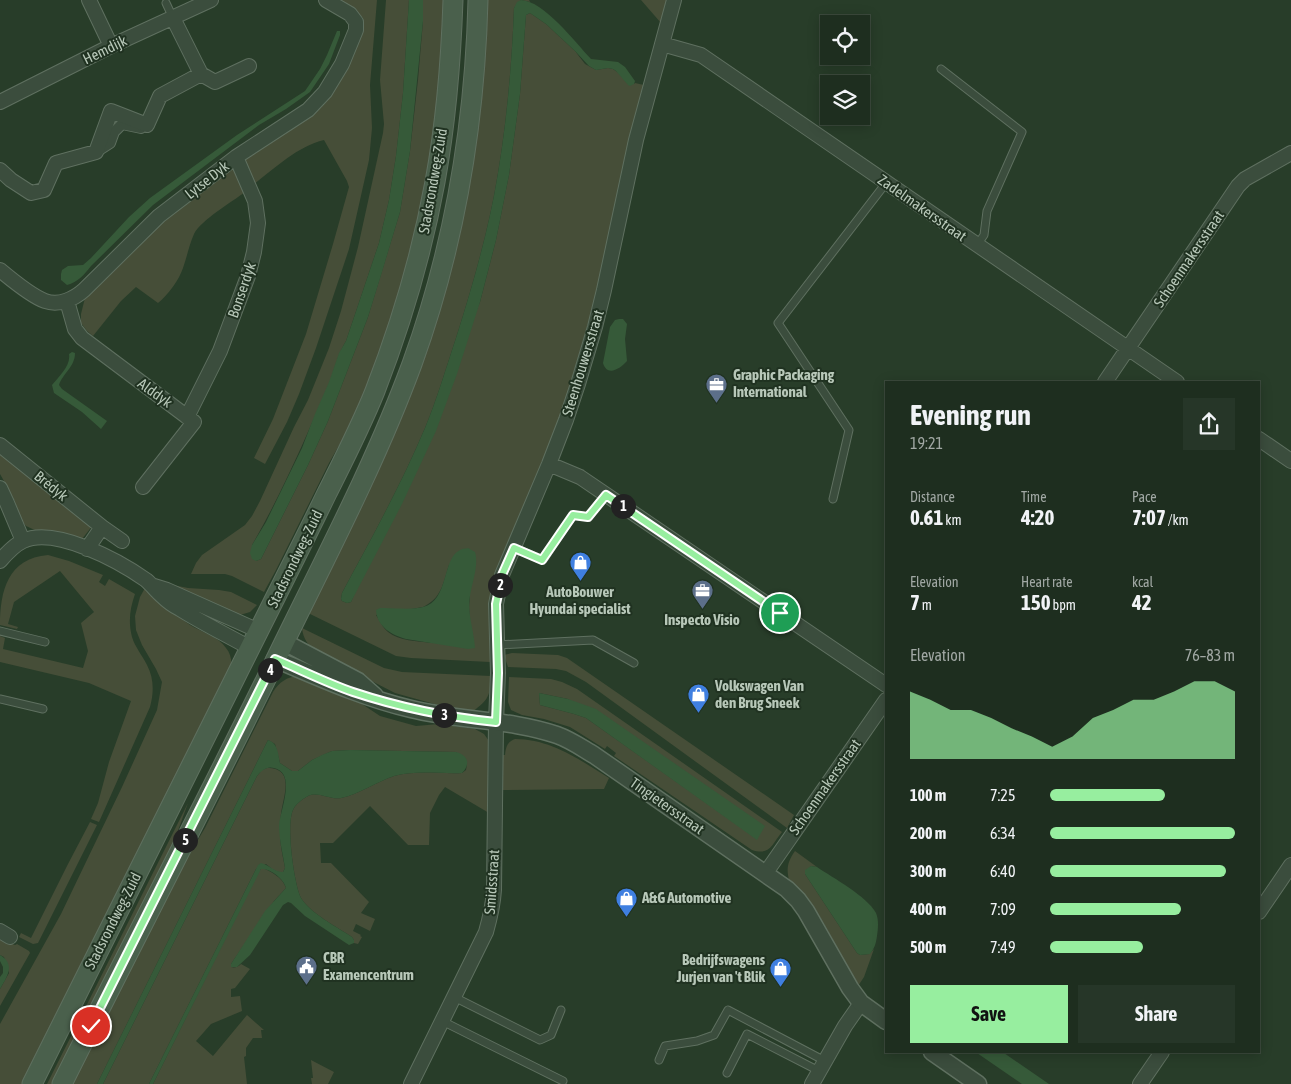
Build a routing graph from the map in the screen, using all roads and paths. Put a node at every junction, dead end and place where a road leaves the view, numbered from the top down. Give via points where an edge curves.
1 (89, 0) edge
2 (211, 0) edge
3 (326, 0) edge
4 (453, 0) edge
5 (478, 0) edge
6 (674, 0) edge
7 (166, 3) dead end
8 (173, 18) junction
9 (662, 44) junction
10 (111, 46) junction
11 (249, 66) dead end
12 (941, 69) dead end
13 (201, 74) junction
14 (0, 102) edge
15 (1291, 153) edge
16 (236, 157) junction
17 (0, 170) edge
18 (886, 183) junction
19 (977, 245) junction
20 (0, 270) edge
21 (67, 301) junction
22 (1128, 349) junction
23 (1106, 381) edge
24 (1176, 381) edge
25 (187, 417) junction
26 (1260, 439) edge
27 (0, 445) edge
28 (1291, 461) edge
29 (549, 464) junction
30 (143, 487) dead end
31 (0, 488) edge
32 (606, 495) junction
33 (833, 499) dead end
34 (102, 527) junction
35 (23, 541) junction
36 (122, 541) dead end
37 (514, 548) junction
38 (88, 549) junction
39 (0, 561) edge
40 (153, 586) junction
41 (0, 631) edge
42 (259, 631) junction
43 (45, 642) dead end
44 (284, 642) junction
45 (497, 645) junction
46 (250, 648) junction
47 (275, 659) junction
48 (634, 663) dead end
49 (885, 684) edge
50 (0, 699) edge
51 (379, 699) junction
52 (885, 701) edge
53 (43, 709) dead end
54 (496, 722) junction
55 (1291, 865) edge
56 (765, 874) junction
57 (1260, 911) edge
58 (454, 997) junction
59 (860, 1003) junction
60 (562, 1010) dead end
61 (885, 1020) edge
62 (442, 1021) junction
63 (933, 1053) edge
64 (1161, 1053) edge
65 (658, 1060) dead end
66 (822, 1066) junction
67 (727, 1073) dead end
68 (562, 1080) dead end
69 (32, 1084) edge
70 (62, 1084) edge
71 (411, 1084) edge
72 (812, 1084) edge
73 (978, 1084) edge
74 (1140, 1084) edge

1 - 10 street
2 - 8 street, Hemdijk
3 - 16 street, Lytse Dyk via 350,14 356,22 356,30 342,64 325,92 308,110
4 - 42 main road, Stadsrondweg-Zuid via 447,100 435,184 404,305 367,409
5 - 44 main road, Stadsrondweg-Zuid via 466,144 439,278 413,361 384,435
6 - 9 street, Steenhouwersstraat
7 - 8 lane
8 - 10 street, Hemdijk
8 - 13 street
9 - 18 street, Zadelmakersstraat via 701,55
9 - 29 street, Steenhouwersstraat via 636,140 595,326
10 - 14 street, Hemdijk
11 - 13 street via 215,82
12 - 19 lane via 1022,132 987,211 984,234
13 - 17 street via 160,96 147,125 111,111 96,152 56,163 44,190 31,193
15 - 22 street, Schoenmakersstraat via 1238,186
16 - 21 street, Lytse Dyk via 159,216 79,295
16 - 25 street, Bonserdyk via 255,201 258,223 254,252 220,351
18 - 19 street, Zadelmakersstraat
18 - 33 lane via 778,323 849,430
19 - 22 street, Zadelmakersstraat
20 - 21 street via 46,302
21 - 25 street, Alddyk via 75,329 82,338
22 - 23 street, Schoenmakersstraat
22 - 24 street, Zadelmakersstraat
25 - 30 street, Alddyk via 194,422
26 - 28 street
27 - 34 street, Brédyk
29 - 32 street via 580,477
29 - 37 street, Steenhouwersstraat
31 - 35 street
32 - 37 lane via 588,517 573,515 542,560
32 - 49 street
34 - 36 street, Brédyk
34 - 38 street
35 - 38 street via 54,538
35 - 39 street
37 - 45 street, Steenhouwersstraat via 502,575 496,604
38 - 40 street via 127,567
40 - 42 street
40 - 46 street via 162,597 180,609
41 - 43 lane
42 - 44 main road
42 - 46 main road, Stadsrondweg-Zuid
44 - 47 main road, Stadsrondweg-Zuid
44 - 51 street, Tingietersstraat via 358,681
45 - 48 lane via 593,640
45 - 54 street, Steenhouwersstraat
46 - 47 main road
46 - 69 main road, Stadsrondweg-Zuid
47 - 51 street, Tingietersstraat via 353,692
47 - 70 main road, Stadsrondweg-Zuid
50 - 53 lane
51 - 54 street, Tingietersstraat via 411,709
52 - 56 street, Schoenmakersstraat
54 - 56 street, Tingietersstraat via 531,728 574,742
54 - 58 street, Smidsstraat via 493,905 486,932
55 - 57 street
56 - 59 street, Tingietersstraat via 798,900
58 - 60 lane via 540,1040 551,1035
58 - 62 street, Smidsstraat
59 - 61 street, Tingietersstraat
59 - 66 street
62 - 68 lane
62 - 71 street, Smidsstraat
63 - 73 street
64 - 74 street
65 - 66 lane via 665,1046 714,1035 728,1010
66 - 67 lane via 747,1034
66 - 72 street

